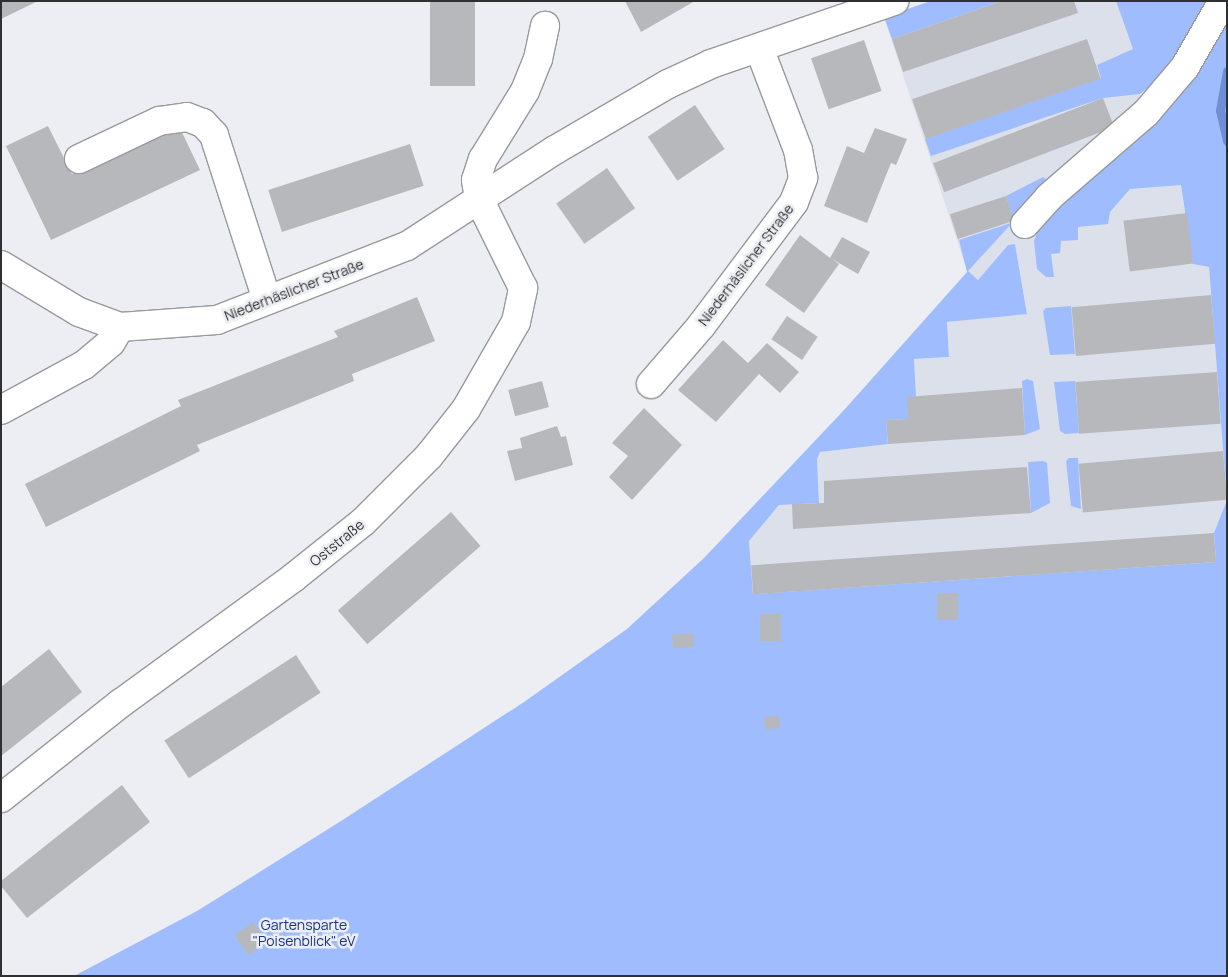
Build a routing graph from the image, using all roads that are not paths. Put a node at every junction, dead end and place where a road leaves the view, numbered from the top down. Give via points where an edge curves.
1 (894, 1) edge
2 (1223, 1) edge
3 (545, 26) dead end
4 (759, 48) junction
5 (79, 159) dead end
6 (479, 199) junction
7 (1025, 224) dead end
8 (1, 265) edge
9 (267, 300) junction
10 (120, 327) junction
11 (651, 384) dead end
12 (1, 410) edge
13 (1, 798) edge

1 - 4 street, Niederhäslicher Straße
2 - 7 street via 1185,66 1146,113 1056,191
3 - 6 street via 538,58 525,91 483,159 476,180
4 - 6 street, Niederhäslicher Straße via 668,84
4 - 11 street, Niederhäslicher Straße via 798,150 803,178 794,202 701,326
5 - 9 street via 159,121 187,117 203,123 214,136
6 - 9 street, Niederhäslicher Straße via 407,246
6 - 13 street, Oststraße via 517,272 523,288 521,307 497,359 466,409 429,456 363,522 293,578 121,703
8 - 10 street via 79,312
9 - 10 street, Niederhäslicher Straße via 217,320
10 - 12 street via 111,342 84,365

